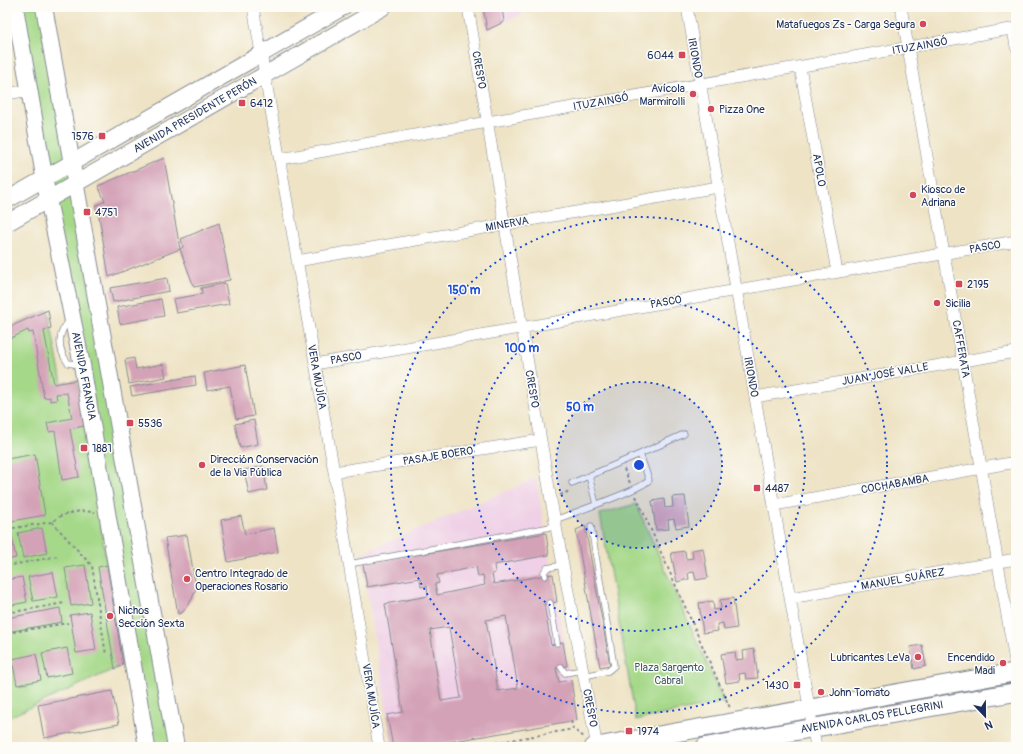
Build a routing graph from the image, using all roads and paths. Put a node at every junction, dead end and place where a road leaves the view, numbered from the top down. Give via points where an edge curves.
1 (15, 7) edge
2 (44, 7) edge
3 (253, 7) edge
4 (343, 7) edge
5 (383, 7) edge
6 (468, 7) edge
7 (687, 7) edge
8 (901, 7) edge
9 (1014, 29) edge
10 (1016, 47) edge
11 (908, 48) junction
12 (262, 54) junction
13 (800, 67) junction
14 (265, 74) junction
15 (700, 84) junction
16 (29, 90) junction
17 (7, 94) edge
18 (488, 122) junction
19 (280, 159) junction
20 (71, 164) junction
21 (44, 179) junction
22 (75, 184) junction
23 (718, 187) junction
24 (7, 200) edge
25 (48, 200) junction
26 (7, 223) edge
27 (505, 225) junction
28 (1016, 241) edge
29 (944, 254) junction
30 (297, 260) junction
31 (837, 272) junction
32 (736, 290) junction
33 (95, 299) junction
34 (70, 307) junction
35 (522, 328) junction
36 (1016, 352) edge
37 (963, 361) junction
38 (315, 364) junction
39 (755, 397) junction
40 (684, 434) dead end
41 (541, 440) junction
42 (640, 454) junction
43 (1016, 462) edge
44 (624, 468) dead end
45 (982, 468) junction
46 (334, 472) junction
47 (589, 476) junction
48 (572, 483) dead end
49 (633, 489) junction
50 (596, 504) junction
51 (774, 505) junction
52 (80, 511) dead end
53 (108, 513) junction
54 (134, 514) junction
55 (52, 522) junction
56 (555, 523) junction
57 (591, 526) dead end
58 (7, 530) edge
59 (58, 556) dead end
60 (1016, 559) edge
61 (998, 562) junction
62 (349, 564) junction
63 (563, 565) junction
64 (7, 566) edge
65 (545, 576) dead end
66 (790, 598) junction
67 (65, 602) dead end
68 (550, 603) dead end
69 (7, 613) edge
70 (68, 623) dead end
71 (7, 633) edge
72 (557, 643) dead end
73 (106, 655) dead end
74 (561, 667) dead end
75 (1016, 667) edge
76 (1016, 672) edge
77 (584, 673) junction
78 (1016, 692) edge
79 (809, 709) junction
80 (571, 721) dead end
81 (736, 722) junction
82 (813, 728) junction
83 (573, 729) junction
84 (593, 744) edge
85 (147, 747) edge
86 (176, 747) edge
87 (379, 747) edge
88 (472, 747) edge
89 (705, 747) edge
90 (816, 747) edge

1 - 16 main road, AVENIDA FRANCIA
2 - 20 main road
3 - 12 street, VERA MUJÍCA
4 - 12 main road, AVENIDA PRESIDENTE PERÓN
5 - 14 main road, AVENIDA PRESIDENTE PERÓN
6 - 18 street, CRESPO
7 - 15 street, IRIONDO
8 - 11 street, CAFFERATA
9 - 10 street
9 - 11 street, ITUZAINGÓ
11 - 13 street, ITUZAINGÓ
11 - 29 street, CAFFERATA
12 - 14 street, VERA MUJÍCA
12 - 20 main road, AVENIDA PRESIDENTE PERÓN
13 - 15 street, ITUZAINGÓ
13 - 31 street, APOLO
14 - 19 street, VERA MUJÍCA
14 - 22 main road, AVENIDA PRESIDENTE PERÓN
15 - 18 street, ITUZAINGÓ
15 - 23 street, IRIONDO
16 - 17 street
16 - 21 main road, AVENIDA FRANCIA
18 - 19 street, ITUZAINGÓ
18 - 27 street, CRESPO
19 - 30 street, VERA MUJÍCA
20 - 21 main road, AVENIDA PRESIDENTE PERÓN
20 - 22 main road
21 - 24 main road, AVENIDA PRESIDENTE PERÓN
21 - 25 main road, AVENIDA FRANCIA
22 - 25 main road, AVENIDA PRESIDENTE PERÓN
22 - 33 main road
23 - 27 street, MINERVA
23 - 32 street, IRIONDO
25 - 26 main road, AVENIDA PRESIDENTE PERÓN
25 - 34 main road, AVENIDA FRANCIA
27 - 30 street, MINERVA
27 - 35 street, CRESPO
28 - 29 street, PASCO
29 - 31 street, PASCO
29 - 37 street, CAFFERATA
30 - 38 street, VERA MUJÍCA
31 - 32 street, PASCO
32 - 35 street, PASCO
32 - 39 street, IRIONDO
33 - 34 main road via 92,305
33 - 54 main road
34 - 53 main road, AVENIDA FRANCIA
35 - 38 street, PASCO
35 - 41 street, CRESPO
36 - 37 street, JUAN JOSÉ VALLE
37 - 39 street, JUAN JOSÉ VALLE
37 - 45 street, CAFFERATA
38 - 46 street, VERA MUJÍCA
39 - 51 street, IRIONDO
40 - 42 lane
41 - 46 street, PASAJE BOERO
41 - 56 street, CRESPO
42 - 47 lane
42 - 49 lane via 649,480
43 - 45 street, COCHABAMBA
44 - 49 path
45 - 51 street, COCHABAMBA
45 - 61 street, CAFFERATA
46 - 62 street, VERA MUJÍCA
47 - 48 lane
47 - 50 lane
49 - 50 lane
49 - 81 path
50 - 56 lane
51 - 66 street, IRIONDO
52 - 55 path via 62,515
53 - 54 main road
53 - 85 main road, AVENIDA FRANCIA
54 - 86 main road
55 - 58 path
55 - 73 path via 92,566
56 - 62 lane
56 - 63 street, CRESPO
57 - 77 lane via 614,666 608,671
59 - 64 path
60 - 61 street, MANUEL SUÁREZ
61 - 66 street, MANUEL SUÁREZ
61 - 75 street, CAFFERATA
62 - 87 street, VERA MUJÍCA
63 - 65 lane via 547,568
63 - 77 street, CRESPO
66 - 79 street, IRIONDO
67 - 69 path
68 - 72 lane
70 - 71 path
74 - 77 lane via 566,674
76 - 79 main road, AVENIDA CARLOS PELLEGRINI
77 - 84 street, CRESPO
78 - 82 main road, AVENIDA CARLOS PELLEGRINI
79 - 81 main road, AVENIDA CARLOS PELLEGRINI
79 - 82 street, IRIONDO
80 - 83 path
81 - 84 main road, AVENIDA CARLOS PELLEGRINI
82 - 89 main road, AVENIDA CARLOS PELLEGRINI
82 - 90 street, IRIONDO
83 - 84 path
83 - 88 path

